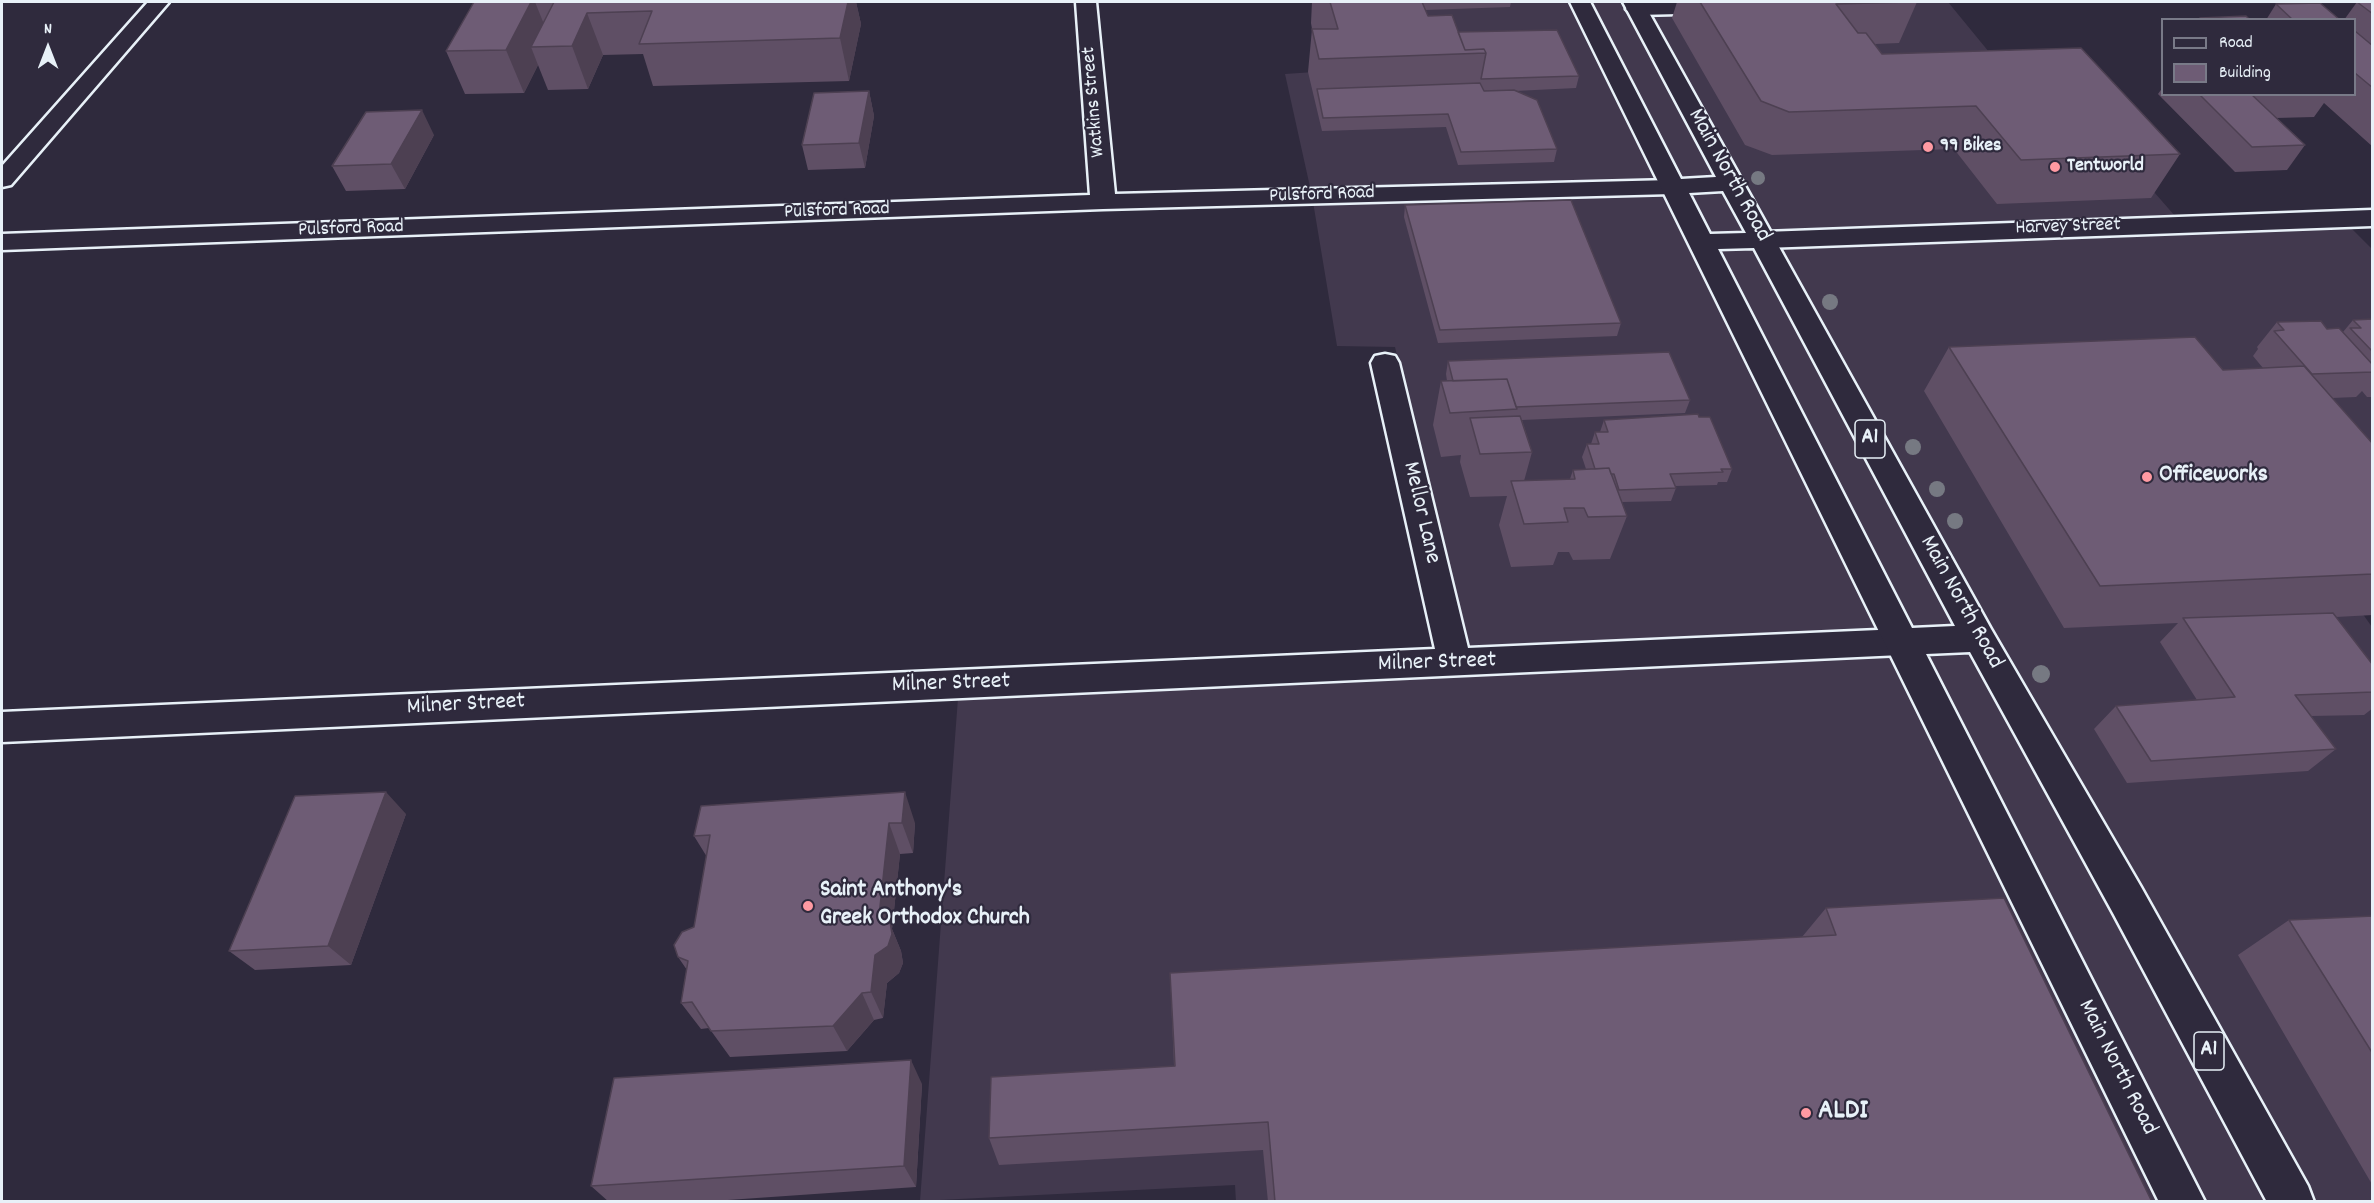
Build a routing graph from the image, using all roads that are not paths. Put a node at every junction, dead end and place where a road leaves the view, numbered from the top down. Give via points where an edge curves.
1 (159, 2) edge
2 (1086, 2) edge
3 (1609, 7) edge
4 (1737, 7) edge
5 (2, 180) edge
6 (1732, 183) junction
7 (1672, 187) junction
8 (1103, 202) junction
9 (2373, 218) edge
10 (1764, 240) junction
11 (2, 242) edge
12 (1700, 242) junction
13 (1385, 363) dead end
14 (1979, 638) junction
15 (1901, 642) junction
16 (1455, 663) junction
17 (2, 727) edge
18 (2183, 1202) edge
19 (2292, 1202) edge

1 - 5 main road
2 - 8 main road, Watkins Street
3 - 4 main road
3 - 6 main road, Main North Road / A1
3 - 7 main road, Main North Road
6 - 7 main road, Pulsford Road
6 - 10 main road, Main North Road / A1
7 - 8 main road, Pulsford Road
7 - 12 main road, Main North Road
8 - 11 main road, Pulsford Road
9 - 10 main road, Harvey Street
10 - 12 main road, Harvey Street
10 - 14 main road, Main North Road / A1
12 - 15 main road, Main North Road
13 - 16 main road, Mellor Lane
14 - 15 main road, Milner Street
14 - 19 main road, Main North Road / A1
15 - 16 main road, Milner Street
15 - 18 main road, Main North Road
16 - 17 main road, Milner Street

